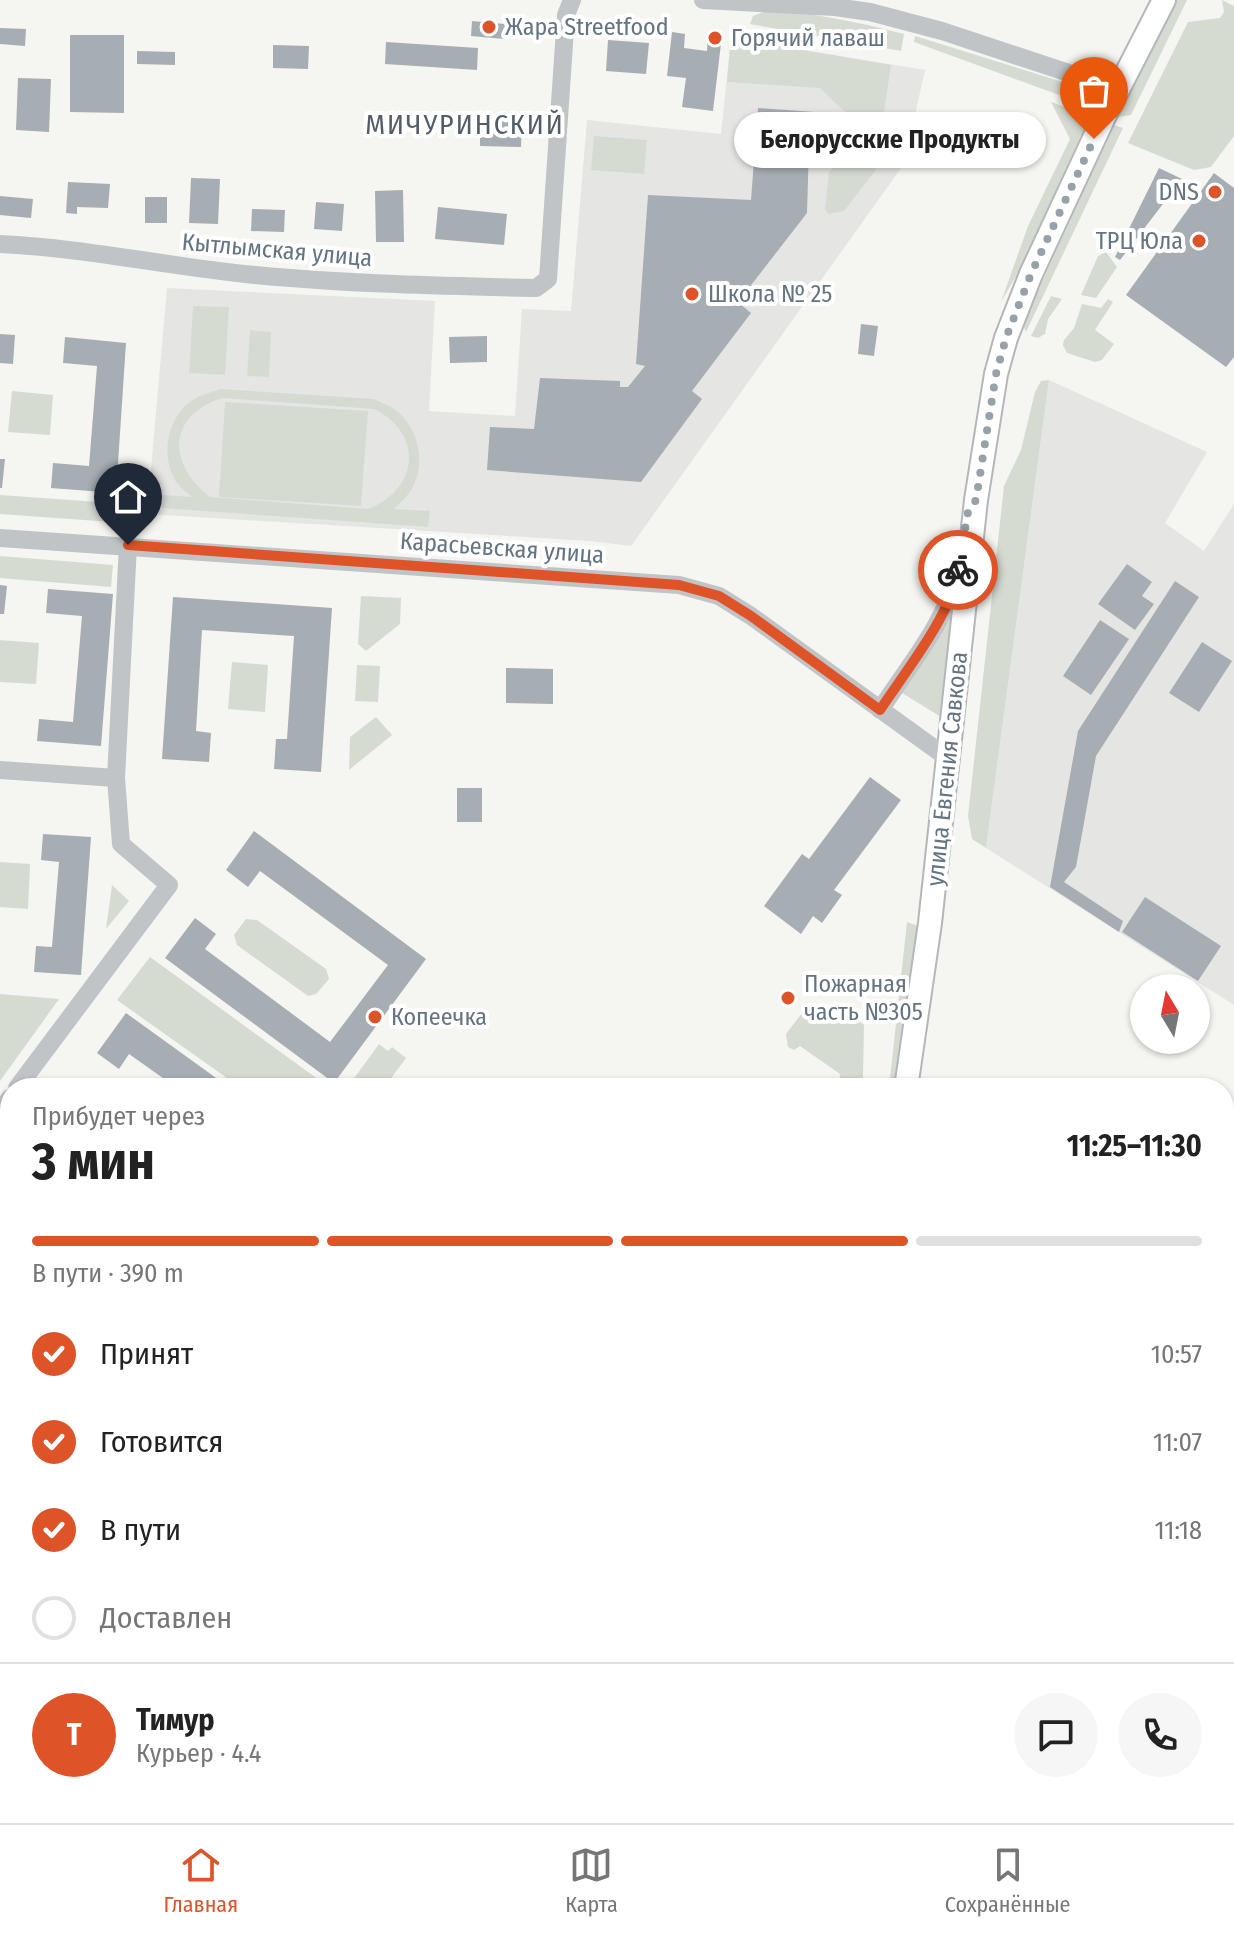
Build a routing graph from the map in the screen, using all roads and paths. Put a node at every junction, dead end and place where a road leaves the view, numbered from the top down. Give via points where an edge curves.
1 (572, 0) edge
2 (703, 0) edge
3 (1164, 0) edge
4 (1118, 91) junction
5 (0, 244) edge
6 (976, 500) junction
7 (0, 538) edge
8 (128, 545) junction
9 (880, 710) junction
10 (949, 759) junction
11 (0, 770) edge
12 (116, 778) junction
13 (24, 1078) edge
14 (908, 1078) edge

1 - 5 street, Кытлымская улица via 566,15 548,279 536,288 285,277
2 - 4 street via 870,12
3 - 4 main road, улица Евгения Савкова
4 - 6 main road, улица Евгения Савкова via 1006,338
6 - 9 street via 968,512 956,583 943,612
6 - 10 main road, улица Евгения Савкова
7 - 8 street, Карасьевская улица
8 - 9 street, Карасьевская улица via 679,585 719,596
8 - 12 street
9 - 10 street, Карасьевская улица
10 - 14 main road, улица Евгения Савкова
11 - 12 street
12 - 13 street via 121,844 169,885

